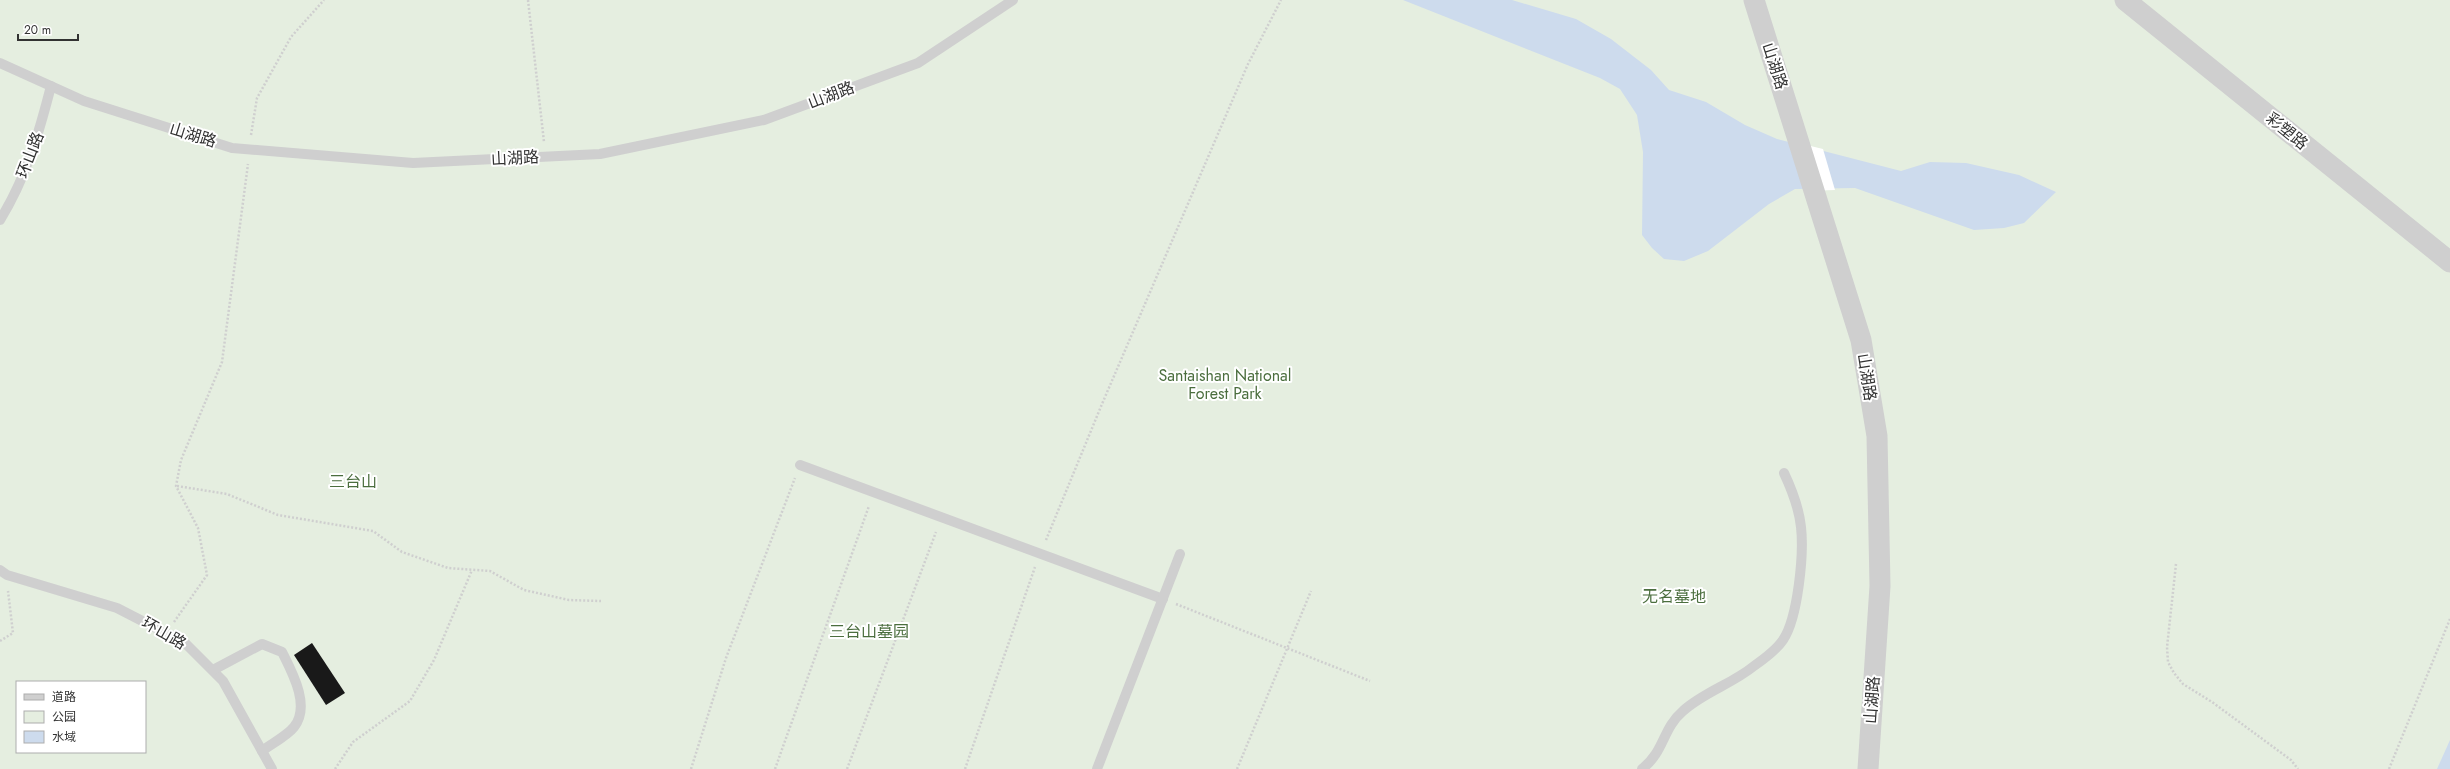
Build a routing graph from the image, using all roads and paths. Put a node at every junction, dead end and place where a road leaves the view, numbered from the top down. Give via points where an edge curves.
1 (324, 0) edge
2 (528, 0) edge
3 (1013, 0) edge
4 (1281, 0) edge
5 (1754, 0) edge
6 (2125, 0) edge
7 (0, 62) edge
8 (51, 86) junction
9 (249, 149) junction
10 (545, 156) junction
11 (0, 220) edge
12 (2450, 262) edge
13 (800, 465) joint
14 (1784, 473) dead end
15 (176, 486) junction
16 (874, 491) junction
17 (942, 516) junction
18 (1040, 553) junction
19 (1180, 554) dead end
20 (2176, 564) dead end
21 (472, 570) junction
22 (3, 573) edge
23 (1311, 591) dead end
24 (1163, 599) junction
25 (600, 601) dead end
26 (2450, 619) edge
27 (167, 633) junction
28 (0, 641) edge
29 (1287, 648) junction
30 (213, 670) junction
31 (1370, 681) dead end
32 (262, 751) junction
33 (272, 769) edge
34 (335, 769) edge
35 (691, 769) edge
36 (775, 769) edge
37 (847, 769) edge
38 (965, 769) edge
39 (1097, 769) edge
40 (1237, 769) edge
41 (1642, 769) edge
42 (1868, 769) edge
43 (2298, 769) edge
44 (2389, 769) edge

1 - 9 path via 291,37 257,98
2 - 10 path
3 - 10 lane, 山湖路 via 918,63 764,120 600,154
4 - 18 path via 1248,64
5 - 42 street, 山湖路 via 1861,340 1877,436 1880,586
6 - 12 street, 彩塑路
7 - 8 lane, 山湖路
8 - 9 lane, 山湖路 via 91,103 232,148
8 - 11 lane, 环山路 via 35,147 10,205
9 - 10 lane, 山湖路 via 413,163
9 - 15 path via 222,362 181,460
13 - 16 lane
13 - 35 path via 726,658
14 - 41 lane via 1795,496 1801,528 1799,586 1789,628 1783,641 1754,667 1711,690 1675,718 1658,753
15 - 21 path via 227,494 278,515 373,531 402,552 448,568
15 - 27 path via 198,528 207,575
16 - 17 lane
16 - 36 path
17 - 18 lane
17 - 37 path
18 - 24 lane
18 - 38 path
19 - 24 lane
20 - 43 path via 2167,647 2168,662 2174,673 2183,684 2291,760
21 - 25 path via 490,571 524,590 569,600
21 - 34 path via 434,660 410,701 353,742
22 - 27 lane, 环山路 via 117,608
22 - 28 path via 13,633
23 - 29 path
24 - 29 path
24 - 39 lane
26 - 44 path
27 - 30 lane, 环山路 via 185,643
29 - 31 path
29 - 40 path
30 - 32 lane, 环山路 via 223,681
30 - 32 lane via 262,644 282,652 296,680 301,706 294,727
32 - 33 lane, 环山路

